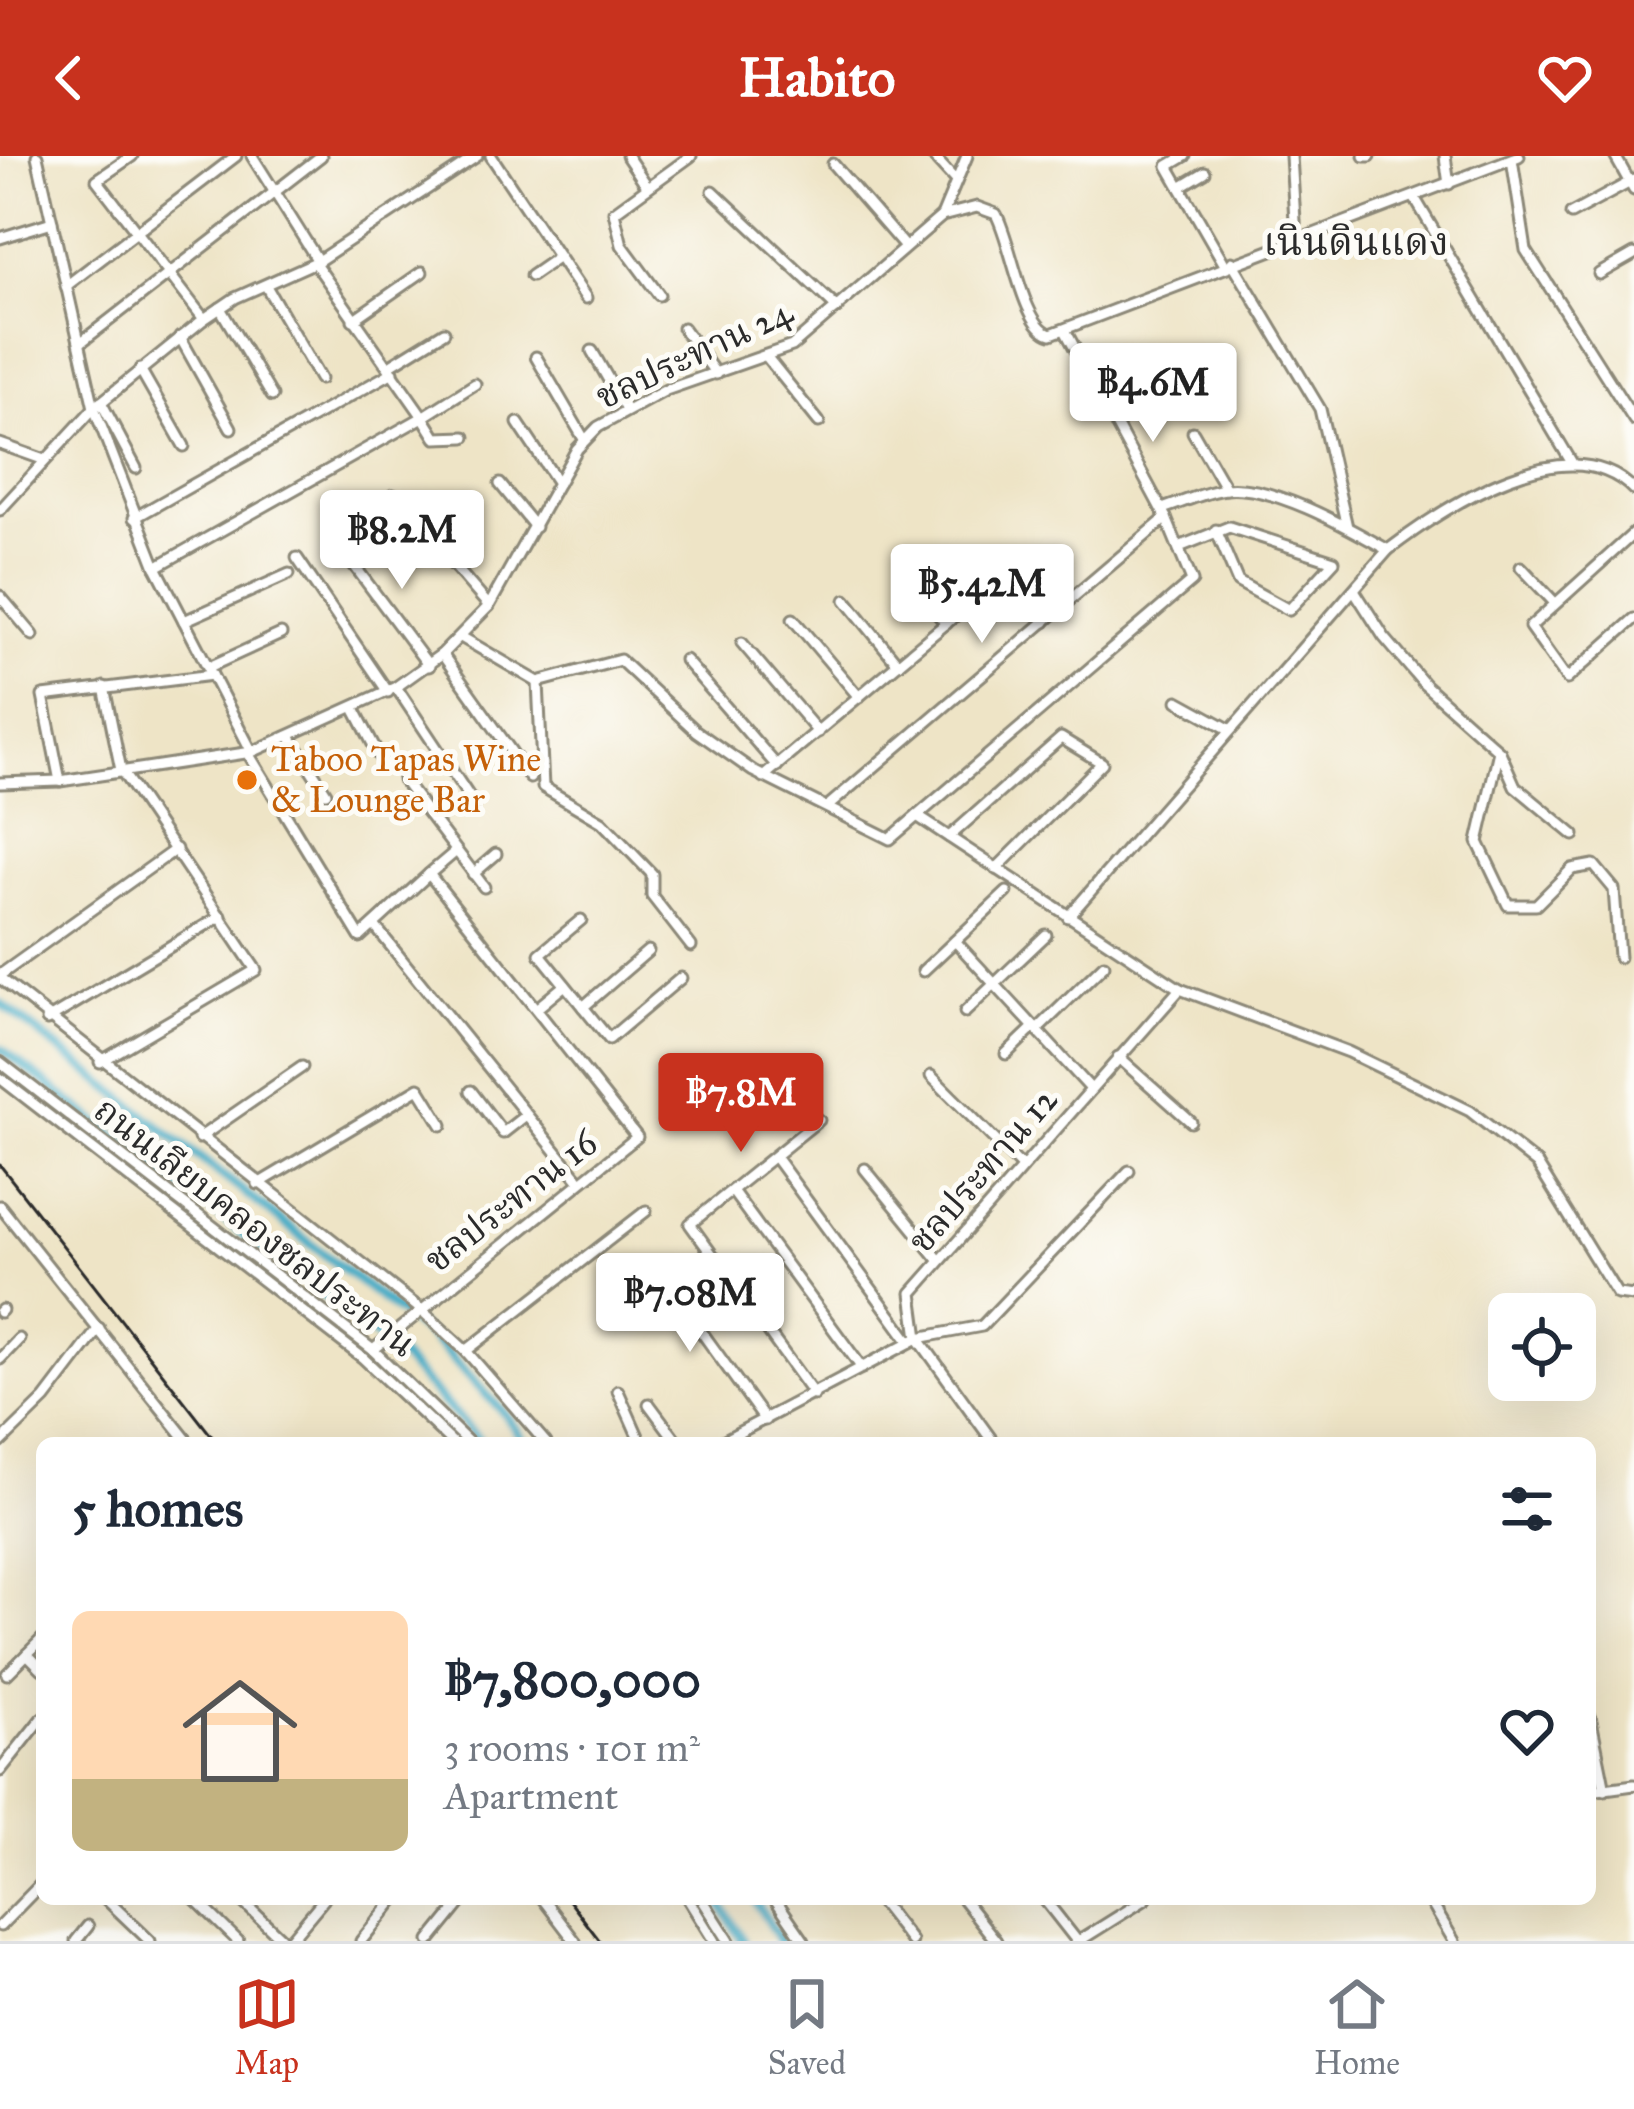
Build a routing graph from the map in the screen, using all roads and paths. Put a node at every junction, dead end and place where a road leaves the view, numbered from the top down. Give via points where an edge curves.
1 (37, 156) edge
2 (132, 156) edge
3 (236, 156) edge
4 (252, 156) edge
5 (321, 156) edge
6 (477, 156) edge
7 (491, 156) edge
8 (626, 156) edge
9 (691, 156) edge
10 (933, 156) edge
11 (967, 156) edge
12 (1185, 156) edge
13 (1291, 156) edge
14 (1445, 156) edge
15 (1616, 156) edge
16 (1515, 158) edge
17 (1165, 161) edge
18 (833, 164) dead end
19 (1205, 172) dead end
20 (955, 180) junction
21 (1449, 184) junction
22 (1633, 184) edge
23 (647, 186) junction
24 (1180, 187) junction
25 (275, 190) junction
26 (713, 191) dead end
27 (1414, 197) junction
28 (1571, 214) dead end
29 (942, 216) junction
30 (52, 222) junction
31 (136, 232) junction
32 (1296, 237) junction
33 (0, 238) edge
34 (904, 246) junction
35 (1634, 254) edge
36 (557, 258) junction
37 (316, 262) junction
38 (1228, 263) junction
39 (422, 272) dead end
40 (1599, 274) dead end
41 (170, 275) junction
42 (531, 276) dead end
43 (67, 286) junction
44 (266, 286) junction
45 (659, 296) dead end
46 (586, 298) dead end
47 (220, 308) junction
48 (837, 308) junction
49 (204, 319) junction
50 (353, 320) junction
51 (683, 328) dead end
52 (1065, 330) junction
53 (444, 332) dead end
54 (180, 337) junction
55 (80, 343) junction
56 (592, 351) dead end
57 (766, 356) junction
58 (536, 357) dead end
59 (140, 369) junction
60 (391, 369) junction
61 (716, 374) junction
62 (320, 379) dead end
63 (475, 384) dead end
64 (272, 396) dead end
65 (98, 405) junction
66 (626, 410) junction
67 (423, 417) junction
68 (1634, 420) edge
69 (819, 422) dead end
70 (518, 423) dead end
71 (231, 428) dead end
72 (1193, 432) dead end
73 (465, 437) dead end
74 (584, 439) junction
75 (0, 444) edge
76 (184, 446) dead end
77 (45, 460) junction
78 (1573, 463) junction
79 (1634, 466) edge
80 (136, 467) dead end
81 (1616, 472) junction
82 (558, 483) junction
83 (500, 484) dead end
84 (1226, 489) junction
85 (1634, 490) edge
86 (393, 495) dead end
87 (0, 510) edge
88 (1164, 514) junction
89 (134, 518) junction
90 (535, 527) junction
91 (1348, 527) junction
92 (1216, 530) junction
93 (1634, 533) edge
94 (338, 544) dead end
95 (1179, 547) junction
96 (1388, 550) junction
97 (297, 558) dead end
98 (1024, 558) dead end
99 (156, 567) junction
100 (1521, 567) dead end
101 (289, 574) dead end
102 (906, 575) dead end
103 (1003, 576) junction
104 (1354, 590) junction
105 (0, 596) edge
106 (846, 600) dead end
107 (1555, 603) junction
108 (489, 606) junction
109 (1634, 619) edge
110 (793, 620) dead end
111 (184, 621) junction
112 (1045, 622) junction
113 (946, 624) junction
114 (281, 634) dead end
115 (33, 635) dead end
116 (461, 637) junction
117 (742, 643) dead end
118 (442, 654) junction
119 (685, 660) dead end
120 (898, 664) junction
121 (429, 666) junction
122 (211, 671) junction
123 (538, 682) junction
124 (104, 687) junction
125 (392, 689) junction
126 (859, 697) junction
127 (1178, 701) dead end
128 (354, 708) junction
129 (1229, 729) junction
130 (818, 732) junction
131 (291, 738) junction
132 (1499, 751) junction
133 (250, 753) junction
134 (385, 766) dead end
135 (778, 766) junction
136 (121, 770) junction
137 (764, 777) junction
138 (530, 778) dead end
139 (403, 780) dead end
140 (60, 781) junction
141 (0, 783) edge
142 (326, 793) dead end
143 (474, 804) dead end
144 (827, 807) junction
145 (917, 816) junction
146 (1574, 835) dead end
147 (949, 837) junction
148 (176, 849) junction
149 (455, 852) junction
150 (496, 854) dead end
151 (996, 869) junction
152 (429, 874) junction
153 (473, 874) junction
154 (484, 887) dead end
155 (1007, 892) dead end
156 (221, 916) junction
157 (1068, 917) junction
158 (581, 920) dead end
159 (374, 926) junction
160 (1046, 935) dead end
161 (955, 941) junction
162 (691, 946) dead end
163 (648, 951) dead end
164 (1619, 957) dead end
165 (1104, 965) dead end
166 (923, 971) dead end
167 (0, 977) edge
168 (682, 978) dead end
169 (995, 984) junction
170 (565, 986) junction
171 (1180, 989) junction
172 (583, 1007) junction
173 (536, 1010) junction
174 (965, 1012) dead end
175 (47, 1020) junction
176 (1035, 1029) junction
177 (1006, 1054) dead end
178 (1118, 1057) junction
179 (0, 1062) edge
180 (100, 1062) junction
181 (302, 1067) dead end
182 (931, 1076) dead end
183 (0, 1078) edge
184 (1090, 1088) junction
185 (471, 1091) dead end
186 (526, 1115) junction
187 (819, 1120) dead end
188 (1191, 1122) dead end
189 (442, 1125) dead end
190 (199, 1138) junction
191 (775, 1156) junction
192 (1021, 1166) junction
193 (865, 1169) dead end
194 (1129, 1171) dead end
195 (580, 1181) junction
196 (258, 1184) junction
197 (733, 1192) junction
198 (0, 1207) edge
199 (646, 1211) dead end
200 (939, 1260) junction
201 (652, 1264) dead end
202 (1634, 1296) edge
203 (419, 1308) junction
204 (99, 1328) junction
205 (19, 1339) dead end
206 (914, 1340) junction
207 (373, 1350) junction
208 (466, 1351) junction
209 (0, 1359) edge
210 (862, 1369) junction
211 (618, 1391) dead end
212 (814, 1395) junction
213 (650, 1404) dead end
214 (765, 1420) junction
215 (184, 1437) edge
216 (447, 1437) edge
217 (463, 1437) edge
218 (541, 1437) edge
219 (637, 1437) edge
220 (674, 1437) edge
221 (731, 1437) edge
222 (989, 1437) edge
223 (0, 1443) edge
224 (36, 1646) edge
225 (27, 1654) junction
226 (36, 1663) edge
227 (7, 1674) dead end
228 (36, 1726) edge
229 (1596, 1746) edge
230 (0, 1771) edge
231 (1634, 1785) edge
232 (1605, 1790) junction
233 (1596, 1791) edge
234 (36, 1889) edge
235 (112, 1905) edge
236 (200, 1905) edge
237 (247, 1905) edge
238 (318, 1905) edge
239 (390, 1905) edge
240 (459, 1905) edge
241 (548, 1905) edge
242 (692, 1905) edge
243 (706, 1905) edge
244 (780, 1905) edge
245 (883, 1905) edge
246 (968, 1905) edge
247 (1049, 1905) edge
248 (1122, 1905) edge
249 (1433, 1905) edge
250 (0, 1925) edge
251 (88, 1927) dead end
252 (76, 1941) edge
253 (150, 1941) edge
254 (238, 1941) edge
255 (286, 1941) edge
256 (361, 1941) edge
257 (430, 1941) edge
258 (575, 1941) edge
259 (714, 1941) edge
260 (729, 1941) edge
261 (804, 1941) edge
262 (911, 1941) edge
263 (996, 1941) edge
264 (1078, 1941) edge
265 (1454, 1941) edge

1 - 30 street
2 - 31 street via 97,180
3 - 31 street
4 - 25 street
5 - 25 street
6 - 37 street
7 - 36 street
8 - 23 street
9 - 23 street
10 - 20 street
11 - 20 street
12 - 17 street
13 - 32 street
14 - 21 street
15 - 22 street
16 - 21 street
16 - 68 street via 1526,250
17 - 24 street
18 - 34 street
19 - 24 street
20 - 29 street
21 - 27 street
22 - 28 street
23 - 45 street via 613,218
24 - 38 street
25 - 37 street
25 - 41 street
26 - 48 street
27 - 32 street
27 - 78 street
29 - 34 street, ชลประทาน 24
29 - 52 street via 977,207 996,214 1036,327
30 - 33 street
30 - 43 street
31 - 41 street
31 - 43 street
32 - 38 street
34 - 48 street, ชลประทาน 24
35 - 40 street
36 - 42 street
36 - 46 street
37 - 44 street
37 - 50 street
38 - 52 street
38 - 91 street via 1320,409
39 - 50 street
41 - 49 street
41 - 55 street
43 - 55 street
44 - 47 street
44 - 62 street
47 - 49 street
47 - 64 street
48 - 57 street, ชลประทาน 24 via 792,346
49 - 54 street
50 - 60 street
51 - 61 street
52 - 88 street
53 - 60 street
54 - 59 street
54 - 71 street
55 - 65 street
56 - 66 street
57 - 61 street, ชลประทาน 24
57 - 69 street
58 - 74 street
59 - 65 street
59 - 76 street
60 - 67 street
60 - 89 street
61 - 66 street, ชลประทาน 24
63 - 67 street
65 - 77 street
65 - 80 street
65 - 89 street
66 - 74 street, ชลประทาน 24
67 - 73 street via 436,438
67 - 99 street
70 - 82 street
72 - 84 street
74 - 82 street, ชลประทาน 24
75 - 77 street
77 - 87 street
78 - 81 street
78 - 96 street via 1517,475
79 - 81 street
81 - 85 street
82 - 90 street, ชลประทาน 24
83 - 90 street
84 - 88 street
84 - 91 street
86 - 108 street
88 - 95 street
88 - 112 street
89 - 99 street
90 - 108 street, ชลประทาน 24
91 - 96 street
92 - 92 street via 1228,527 1334,561 1288,610 1238,582
92 - 95 street
93 - 107 street
94 - 121 street
95 - 145 street via 1192,581
96 - 104 street
97 - 125 street
98 - 103 street
99 - 111 street
100 - 107 street
101 - 111 street
102 - 113 street
103 - 112 street
103 - 113 street
104 - 129 street
104 - 132 street via 1426,685
105 - 115 street
106 - 120 street
107 - 109 street via 1530,627 1568,680
108 - 116 street, ชลประทาน 24
110 - 126 street
111 - 122 street
112 - 144 street
113 - 120 street
114 - 122 street
116 - 118 street, ชลประทาน 24
116 - 123 street
117 - 130 street
118 - 121 street, ชลประทาน 24
118 - 138 street
119 - 135 street
120 - 126 street
121 - 125 street, ชลประทาน 24
122 - 124 street
122 - 133 street
123 - 137 street via 620,660 696,731
123 - 162 street via 543,787 602,822 652,874 652,896
124 - 136 street
124 - 140 street via 43,696
125 - 128 street, ชลประทาน 24
125 - 143 street
126 - 130 street
127 - 129 street
128 - 131 street, ชลประทาน 24
128 - 134 street
129 - 157 street
130 - 135 street
131 - 133 street, ชลประทาน 24
131 - 142 street
132 - 146 street via 1515,786
132 - 164 street via 1478,842 1508,905 1536,904 1572,869 1594,865 1614,889
133 - 136 street, ชลประทาน 24
133 - 159 street via 361,937
135 - 137 street
136 - 140 street, ชลประทาน 24
136 - 148 street
137 - 144 street
139 - 149 street
140 - 141 street, ชลประทาน 24
144 - 145 street via 890,839
145 - 147 street
147 - 151 street
147 - 151 street via 1061,738 1097,756 1102,763
148 - 156 street
148 - 167 street
149 - 152 street
149 - 153 street
150 - 153 street
151 - 157 street
152 - 159 street
152 - 173 street
153 - 154 street
155 - 161 street
156 - 175 street
156 - 180 street via 256,970
157 - 171 street
158 - 170 street via 540,954
159 - 186 street
160 - 169 street
161 - 166 street
161 - 169 street
163 - 172 street
165 - 176 street
167 - 175 street
168 - 172 street via 609,1040
169 - 174 street
169 - 176 street
170 - 172 street
170 - 173 street
171 - 178 street, ชลประทาน 12
171 - 202 street via 1348,1052 1470,1111 1538,1164 1617,1294
173 - 195 street, ชลประทาน 16 via 637,1137
175 - 180 street
176 - 177 street
176 - 184 street
178 - 184 street, ชลประทาน 12
178 - 188 street
179 - 207 street, ถนนเลียบคลองชลประทาน
180 - 190 street
181 - 190 street
182 - 192 street
183 - 216 street, ถนนเลียบคลองชลประทาน via 362,1358
184 - 192 street, ชลประทาน 12
185 - 186 street via 503,1133
186 - 195 street
187 - 191 street
189 - 196 street via 418,1088
190 - 196 street
191 - 197 street
191 - 206 street
192 - 200 street, ชลประทาน 12
193 - 200 street
194 - 206 street via 982,1326
195 - 203 street, ชลประทาน 16
196 - 203 street
197 - 210 street
197 - 212 street via 690,1224
198 - 204 street
199 - 208 street
200 - 206 street, ชลประทาน 12 via 912,1293
201 - 214 street
203 - 207 street, ชลประทาน 16
203 - 208 street
204 - 215 street
204 - 223 street
205 - 209 street
206 - 210 street
206 - 222 street
207 - 217 street, ถนนเลียบคลองชลประทาน
208 - 218 street
210 - 212 street
211 - 219 street
212 - 214 street
213 - 220 street
214 - 221 street
224 - 225 street
225 - 226 street
225 - 227 street
228 - 230 street
229 - 232 street
231 - 232 street
232 - 233 street
234 - 250 street
235 - 253 street
236 - 254 street
237 - 255 street
238 - 255 street
239 - 256 street
240 - 257 street
241 - 258 street
242 - 259 street
243 - 260 street
244 - 261 street
245 - 262 street
246 - 263 street
247 - 264 street
248 - 264 street
249 - 265 street
251 - 252 street

